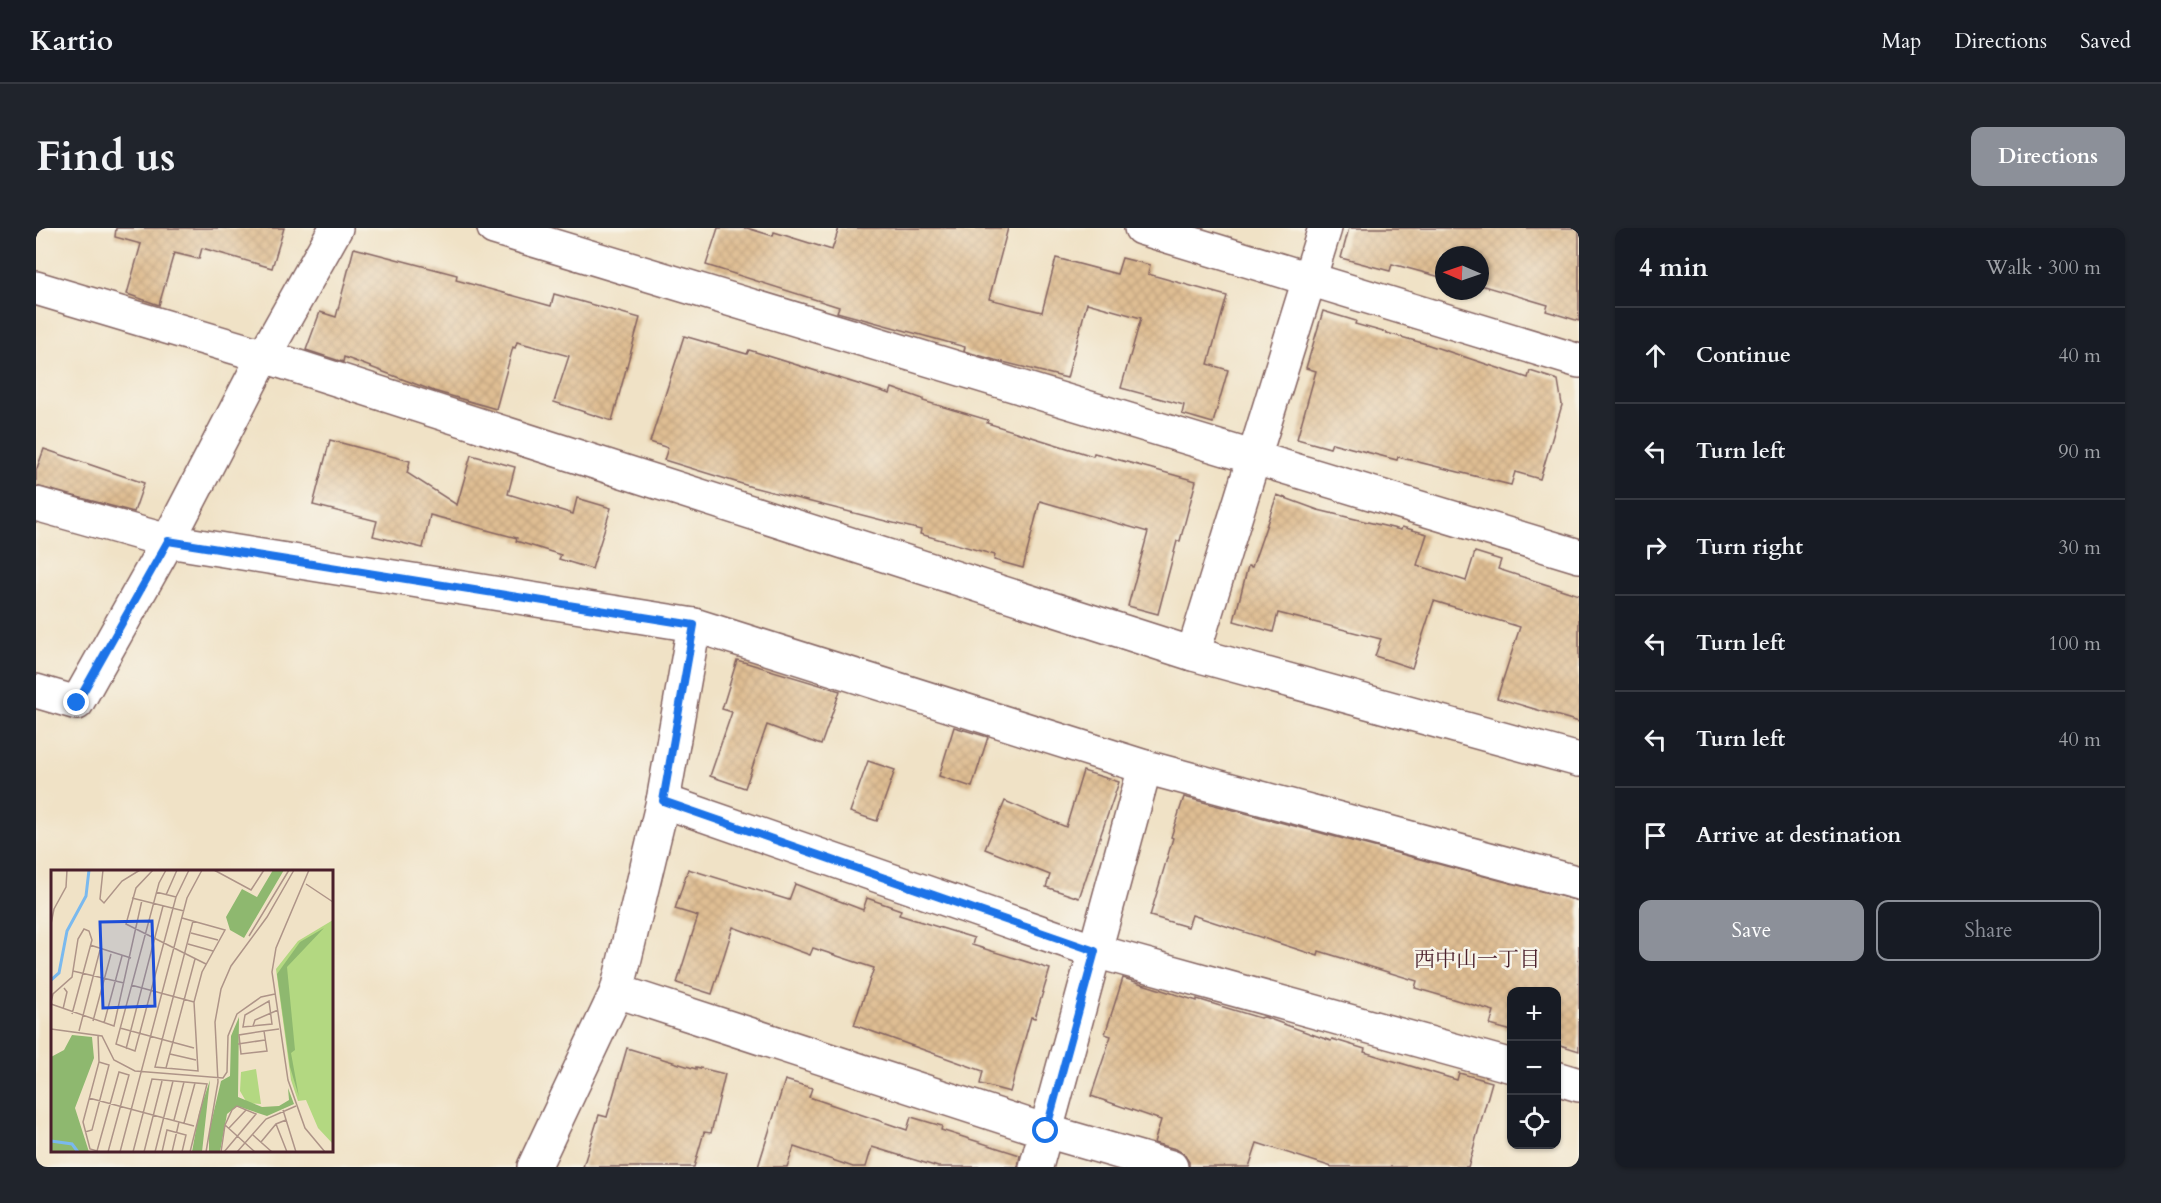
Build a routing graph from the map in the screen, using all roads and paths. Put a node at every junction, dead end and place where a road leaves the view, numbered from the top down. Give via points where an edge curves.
1 (336, 228) edge
2 (494, 228) edge
3 (1141, 228) edge
4 (1324, 228) edge
5 (1309, 279) junction
6 (36, 288) edge
7 (264, 356) junction
8 (1579, 361) edge
9 (1253, 456) junction
10 (36, 504) edge
11 (168, 541) junction
12 (1579, 556) edge
13 (694, 625) junction
14 (1193, 654) junction
15 (36, 691) edge
16 (1579, 760) edge
17 (1145, 767) junction
18 (663, 801) junction
19 (1579, 883) edge
20 (1095, 951) junction
21 (617, 991) junction
22 (1507, 1065) edge
23 (1561, 1079) edge
24 (1579, 1084) edge
25 (1046, 1131) junction
26 (534, 1167) edge
27 (1036, 1167) edge
28 (1171, 1167) edge

1 - 7 street
2 - 9 street
3 - 5 street
4 - 5 street
5 - 8 street
5 - 9 street
6 - 7 street
7 - 11 street
7 - 14 street
9 - 12 street
9 - 14 street
10 - 11 street
11 - 13 street
11 - 15 street via 77,703
13 - 17 street
13 - 18 street
14 - 16 street
17 - 19 street
17 - 20 street
18 - 20 street
18 - 21 street
20 - 22 street
20 - 25 street
21 - 25 street
21 - 26 street
23 - 24 street
25 - 27 street
25 - 28 street

